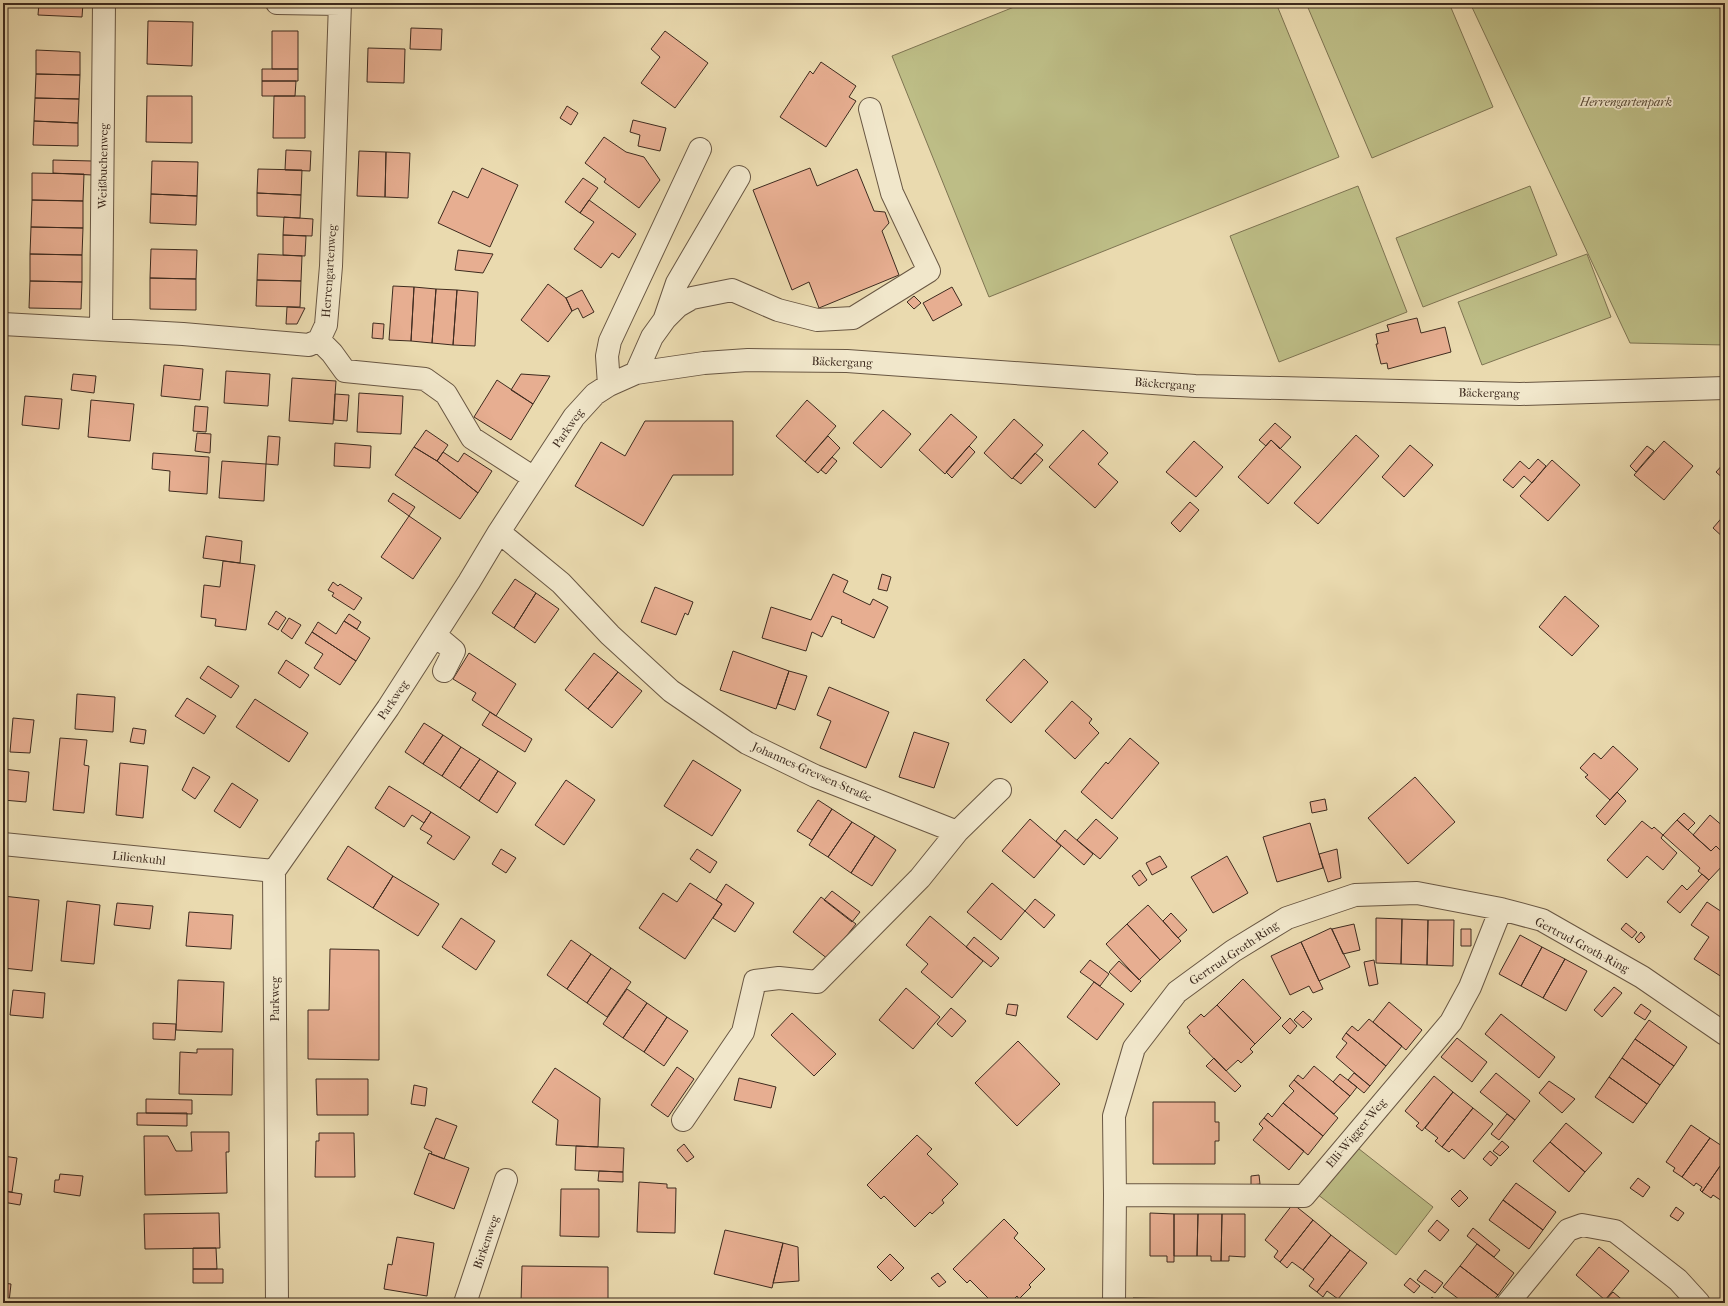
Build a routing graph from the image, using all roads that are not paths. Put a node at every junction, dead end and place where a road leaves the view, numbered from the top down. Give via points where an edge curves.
1 (104, 3) edge
2 (277, 3) edge
3 (340, 4) edge
4 (870, 110) dead end
5 (700, 149) dead end
6 (739, 177) dead end
7 (665, 319) junction
8 (3, 324) edge
9 (101, 329) junction
10 (319, 340) junction
11 (636, 373) junction
12 (609, 385) junction
13 (1725, 388) edge
14 (534, 478) junction
15 (499, 532) junction
16 (435, 635) junction
17 (444, 671) dead end
18 (1000, 790) dead end
19 (957, 832) junction
20 (3, 844) edge
21 (274, 871) junction
22 (1502, 909) junction
23 (1725, 1034) edge
24 (683, 1120) dead end
25 (506, 1180) dead end
26 (1115, 1195) junction
27 (277, 1303) edge
28 (465, 1303) edge
29 (1114, 1303) edge
30 (1508, 1303) edge
31 (1699, 1303) edge

1 - 9 street, Weißbuchenweg
2 - 3 street
3 - 10 street, Herrengartenweg via 331,266 326,325
4 - 7 street via 892,193 929,271 853,318 817,320 778,310 732,290 692,298 678,306
5 - 12 street via 610,341 607,356
6 - 7 street via 678,283
7 - 11 street via 652,337
8 - 9 street
9 - 10 street via 309,345
10 - 14 street via 345,371 425,378 446,394 472,438
11 - 12 street, Bäckergang
11 - 13 street, Bäckergang via 704,363 847,361 1195,386 1520,394
12 - 14 street, Parkweg via 581,408
14 - 15 street, Parkweg
15 - 16 street, Parkweg
15 - 19 street, Johannes-Grevsen-Straße via 561,583 610,635 672,691 747,743 815,776
16 - 17 street via 454,651
16 - 21 street, Parkweg via 388,708
18 - 19 street
19 - 24 street via 920,878 817,982 779,978 756,981 743,1032
20 - 21 street, Lilienkuhl
21 - 27 street, Parkweg
22 - 23 street, Gertrud-Groth-Ring via 1542,920 1642,977
22 - 26 street, Elli-Wigger-Weg via 1470,987 1451,1022 1304,1196
22 - 26 street, Gertrud-Groth-Ring via 1417,893 1355,895 1287,918 1233,951 1177,992 1134,1048 1114,1116
25 - 28 street, Birkenweg
26 - 29 street, Gertrud-Groth-Ring
30 - 31 street via 1568,1230 1582,1225 1615,1231 1678,1280

